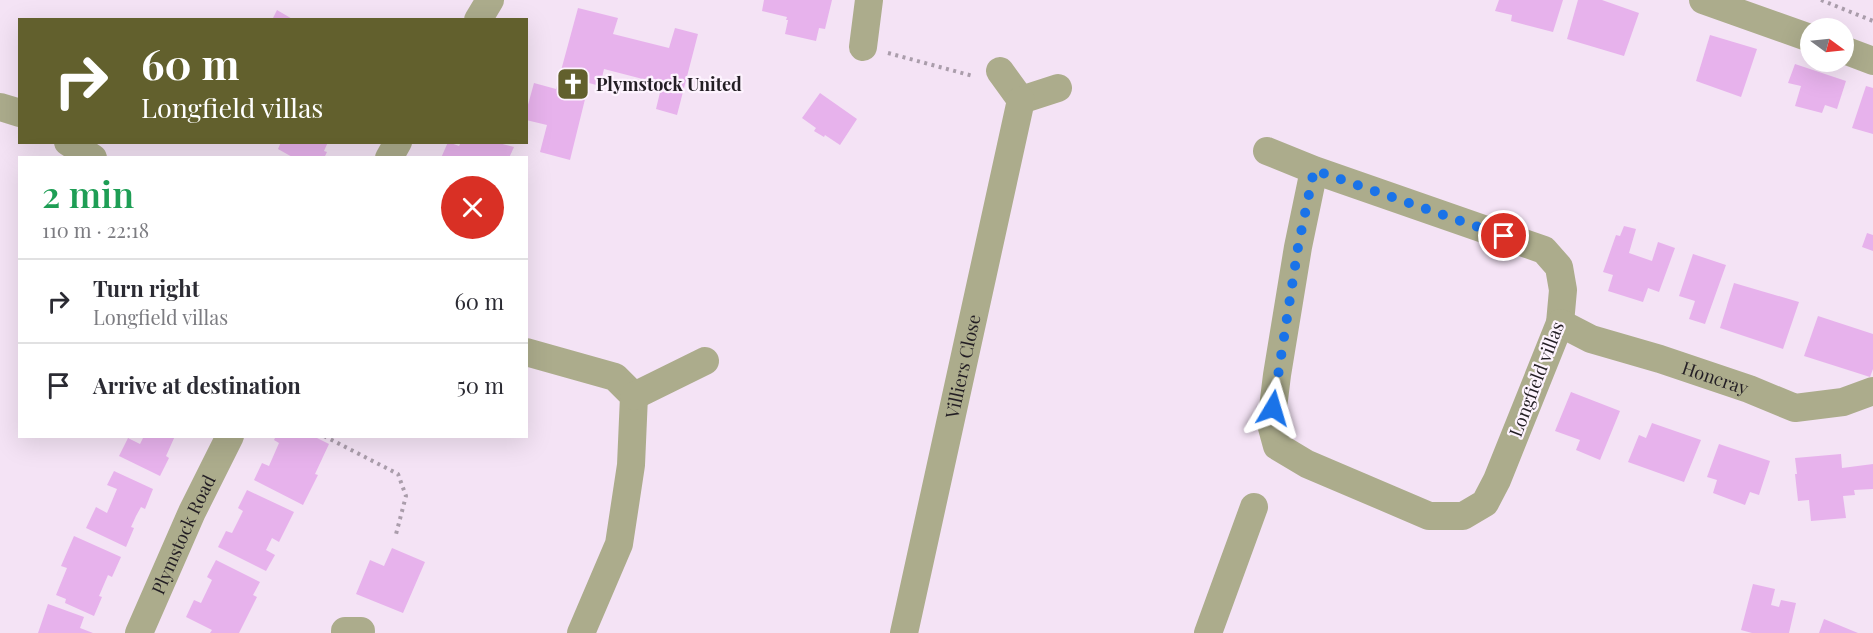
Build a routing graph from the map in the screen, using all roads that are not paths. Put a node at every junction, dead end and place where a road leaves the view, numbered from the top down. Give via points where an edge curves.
1 (490, 0) edge
2 (869, 0) edge
3 (1703, 0) edge
4 (479, 18) edge
5 (1800, 34) edge
6 (863, 47) road end
7 (1854, 54) edge
8 (1873, 62) edge
9 (1058, 88) dead end
10 (0, 107) edge
11 (18, 112) edge
12 (71, 144) edge
13 (1268, 151) dead end
14 (90, 156) edge
15 (1314, 170) junction
16 (1560, 323) junction
17 (528, 353) edge
18 (705, 361) dead end
19 (1873, 391) edge
20 (634, 396) junction
21 (229, 438) edge
22 (1254, 507) dead end
23 (139, 633) edge
24 (581, 633) edge
25 (904, 633) edge
26 (1208, 633) edge

1 - 4 street
2 - 6 street
3 - 5 street
7 - 8 street
9 - 25 street, Villiers Close via 1009,83
10 - 11 street
12 - 14 street
13 - 15 street, Longfield villas
15 - 16 street, Longfield villas via 1544,250 1559,267 1563,290
15 - 16 street, Longfield villas via 1277,375 1271,424 1277,446 1307,464 1429,516 1463,516 1485,503 1497,480
16 - 19 street, Honcray via 1591,339 1749,389 1795,408 1843,402
17 - 20 street via 615,377
18 - 20 street
20 - 24 street via 631,465 619,544
21 - 23 street, Plymstock Road
22 - 26 street

